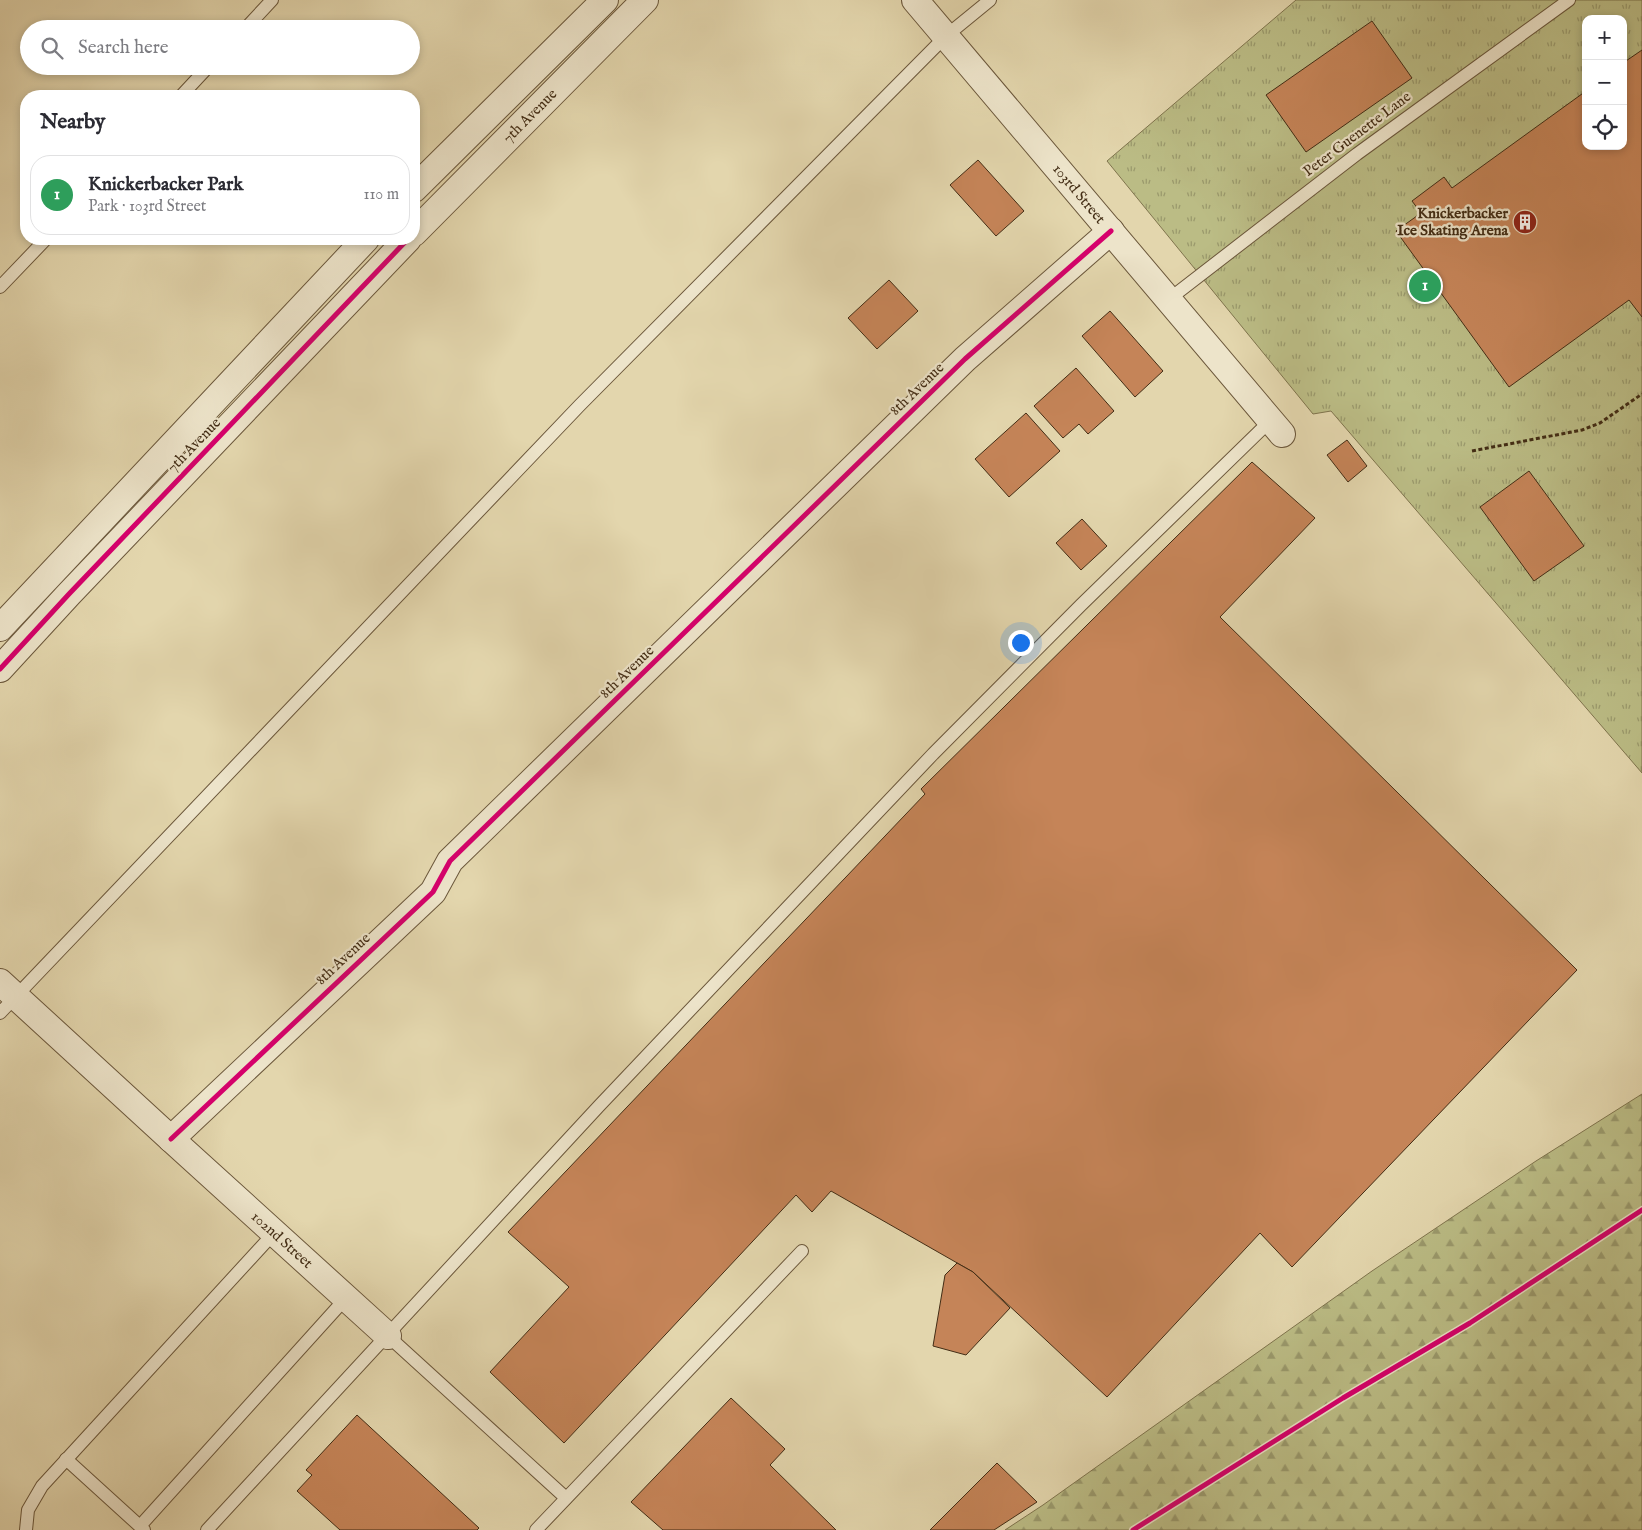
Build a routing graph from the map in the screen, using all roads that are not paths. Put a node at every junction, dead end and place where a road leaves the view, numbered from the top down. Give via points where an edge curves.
1 (272, 0) edge
2 (605, 0) edge
3 (646, 0) edge
4 (915, 0) edge
5 (990, 0) edge
6 (1569, 0) edge
7 (253, 20) edge
8 (946, 36) junction
9 (201, 75) edge
10 (187, 90) edge
11 (420, 183) edge
12 (420, 192) edge
13 (438, 208) junction
14 (420, 227) edge
15 (1111, 232) junction
16 (40, 245) edge
17 (361, 245) edge
18 (402, 245) edge
19 (0, 287) edge
20 (1168, 300) junction
21 (1276, 428) joint
22 (82, 560) junction
23 (0, 628) edge
24 (0, 669) edge
25 (5, 997) edge
26 (171, 1139) junction
27 (274, 1233) junction
28 (802, 1251) dead end
29 (346, 1298) junction
30 (388, 1336) junction
31 (66, 1459) junction
32 (566, 1498) junction
33 (142, 1528) edge
34 (26, 1530) edge
35 (207, 1530) edge
36 (536, 1530) edge

1 - 7 lane
2 - 11 street, 7th Avenue
3 - 13 street, 7th Avenue
4 - 8 street, 103rd Street
5 - 8 lane
6 - 20 lane, Peter Guenette Lane via 1357,154
8 - 15 street, 103rd Street
8 - 25 lane via 580,405
9 - 10 lane
12 - 13 lane
13 - 14 street, 7th Avenue
15 - 20 street, 103rd Street
15 - 26 street, 8th Avenue via 958,366 450,862 432,892
16 - 19 lane
17 - 22 street, 7th Avenue
18 - 22 street, 7th Avenue
20 - 21 street, 103rd Street
21 - 30 lane via 1081,605 926,761 606,1099
22 - 23 street, 7th Avenue
22 - 24 street, 7th Avenue
25 - 26 street, 102nd Street
26 - 27 street, 102nd Street
27 - 29 street, 102nd Street
27 - 31 lane
28 - 32 lane
29 - 30 street, 102nd Street
29 - 33 lane
30 - 32 lane, 102nd Street
30 - 35 lane
31 - 33 lane
31 - 34 lane via 32,1502
32 - 36 lane

